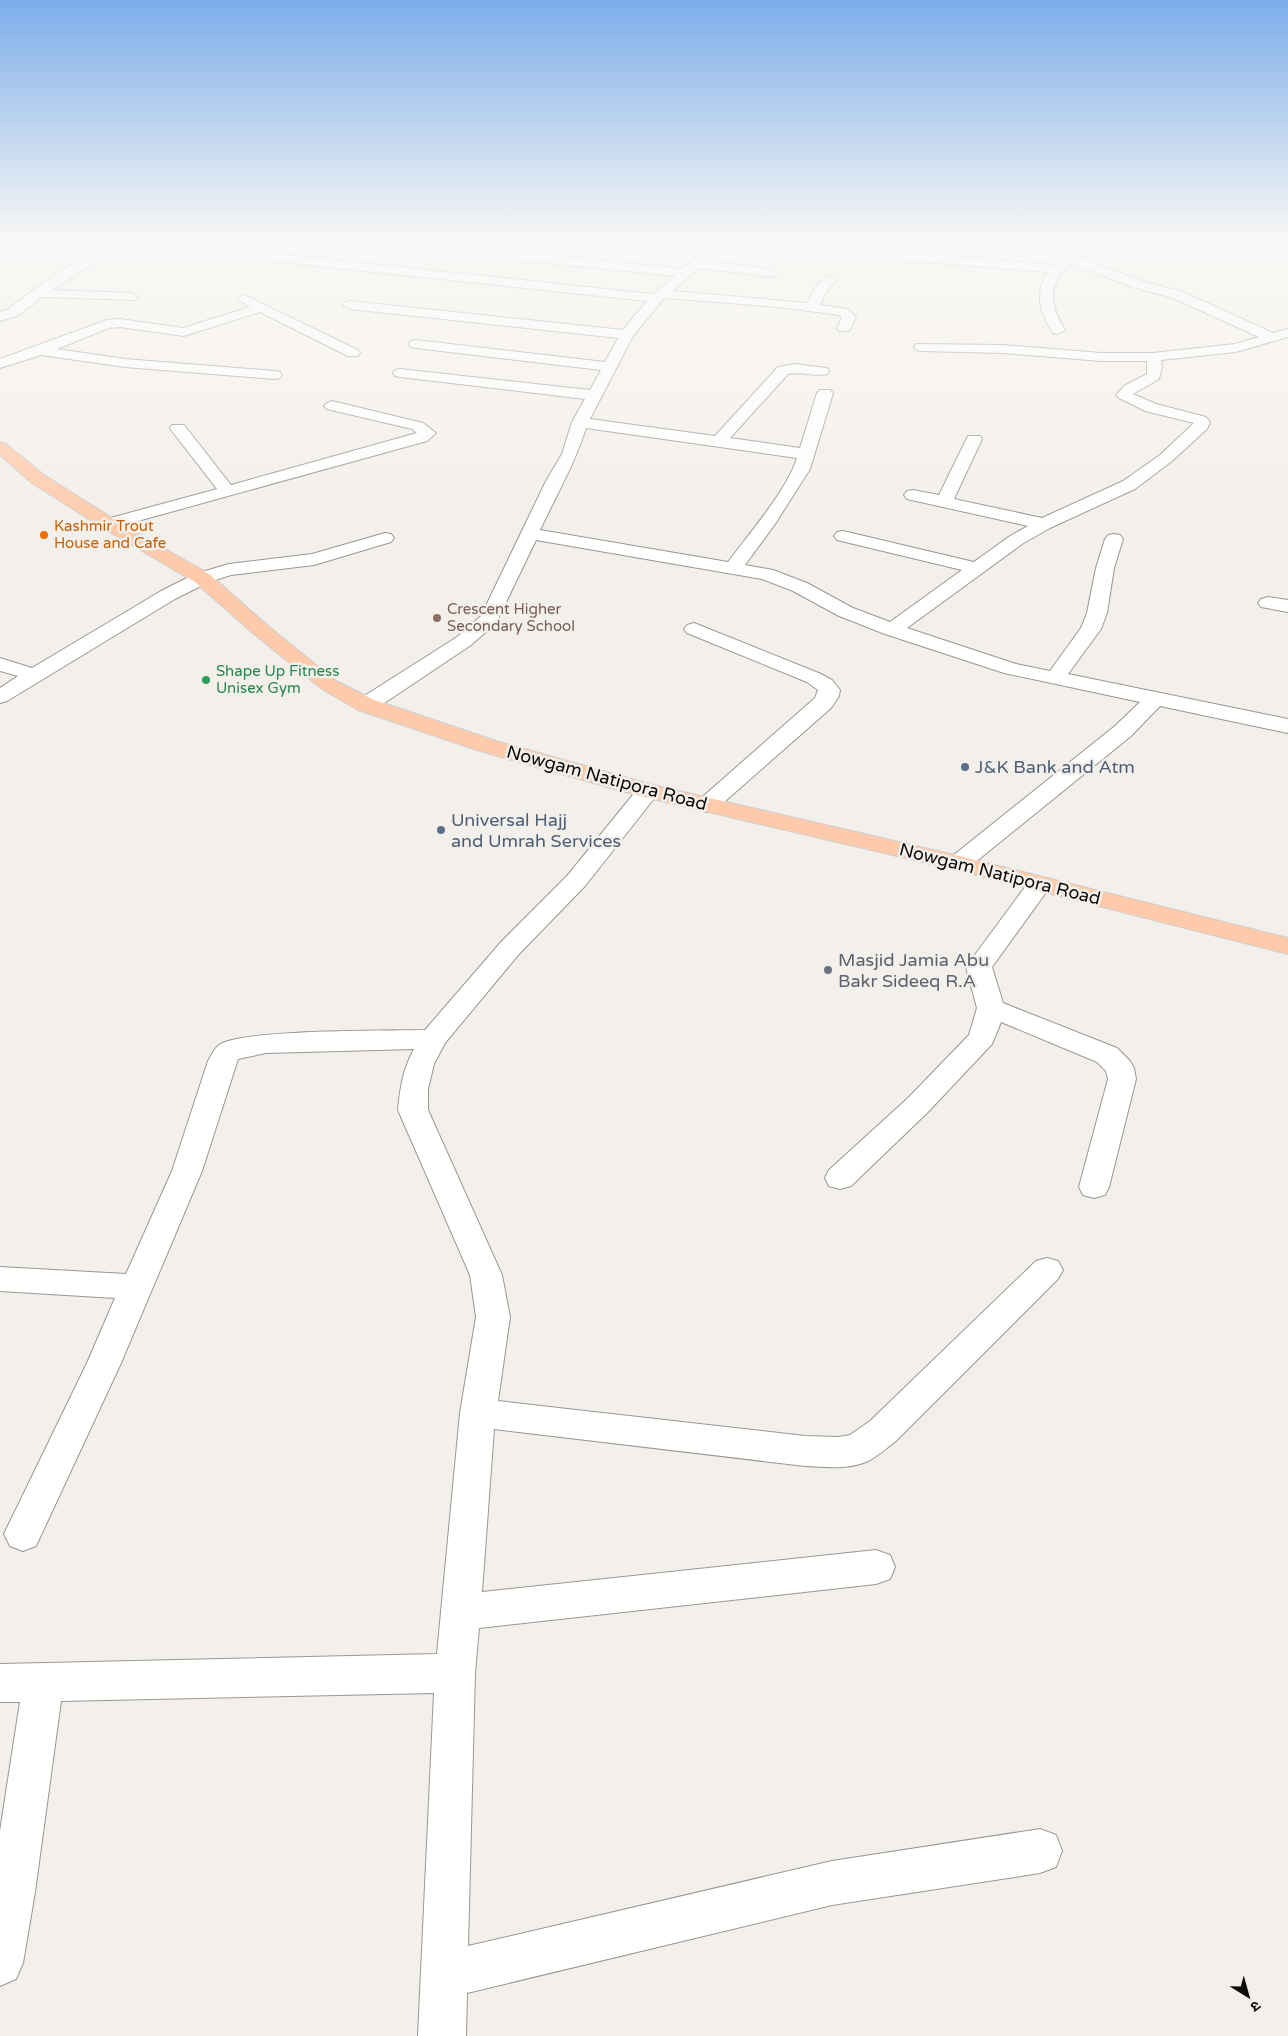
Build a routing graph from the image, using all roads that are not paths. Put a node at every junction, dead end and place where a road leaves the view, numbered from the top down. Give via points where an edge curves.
1 (85, 333) edge
2 (311, 333) edge
3 (609, 333) edge
4 (1249, 333) edge
5 (1288, 333) edge
6 (627, 335) joint
7 (416, 344) dead end
8 (1271, 345) junction
9 (921, 347) dead end
10 (40, 351) junction
11 (352, 353) dead end
12 (1153, 357) junction
13 (0, 364) edge
14 (608, 367) junction
15 (822, 371) dead end
16 (400, 374) dead end
17 (275, 375) dead end
18 (824, 393) dead end
19 (594, 395) junction
20 (332, 406) dead end
21 (580, 422) junction
22 (178, 428) dead end
23 (974, 439) dead end
24 (719, 441) junction
25 (0, 447) edge
26 (806, 454) junction
27 (228, 492) junction
28 (913, 495) dead end
29 (944, 502) junction
30 (109, 524) junction
31 (1044, 524) junction
32 (530, 534) junction
33 (843, 536) dead end
34 (385, 538) dead end
35 (1114, 539) dead end
36 (733, 568) junction
37 (975, 568) junction
38 (202, 578) junction
39 (1268, 603) dead end
40 (1288, 606) edge
41 (694, 629) dead end
42 (892, 630) junction
43 (0, 664) edge
44 (34, 675) junction
45 (1055, 678) junction
46 (0, 697) edge
47 (1155, 699) junction
48 (366, 705) junction
49 (1288, 726) edge
50 (648, 791) junction
51 (707, 805) junction
52 (959, 863) junction
53 (1040, 884) junction
54 (1288, 946) edge
55 (991, 1008) junction
56 (432, 1039) junction
57 (840, 1178) dead end
58 (1094, 1187) dead end
59 (1047, 1270) dead end
60 (0, 1279) edge
61 (136, 1287) junction
62 (478, 1413) junction
63 (23, 1534) dead end
64 (876, 1567) dead end
65 (461, 1612) junction
66 (455, 1673) junction
67 (0, 1683) edge
68 (43, 1683) junction
69 (1040, 1851) dead end
70 (0, 1963) edge
71 (444, 1974) junction
72 (442, 2036) edge

1 - 10 street
2 - 11 street
3 - 6 street
4 - 8 street
5 - 8 street
6 - 14 street
7 - 14 street
8 - 12 street
9 - 12 street
10 - 13 street
10 - 17 street via 125,363
12 - 31 street via 1154,376 1124,395 1150,407 1200,420 1201,426 1166,458 1129,485
14 - 19 street
15 - 24 street via 782,370
16 - 19 street
18 - 26 street
19 - 21 street
20 - 27 street via 417,426 428,433 421,438
21 - 24 street
21 - 32 street via 570,454
22 - 27 street
23 - 29 street
24 - 26 street
25 - 30 main road, Nowgam Natipora Road via 38,479
26 - 36 street via 792,486
27 - 30 street
28 - 29 street
29 - 31 street
30 - 38 main road, Nowgam Natipora Road
31 - 37 street
32 - 36 street
32 - 48 street via 496,606 478,630
33 - 37 street
34 - 38 street via 314,559 229,570
35 - 45 street via 1091,629
36 - 42 street via 786,581 846,612
37 - 42 street
38 - 44 street
38 - 48 main road, Nowgam Natipora Road via 330,685
39 - 40 street
41 - 51 street via 814,678 829,690 823,703
42 - 45 street via 1010,669
43 - 44 street
44 - 46 street
45 - 47 street
47 - 49 street
47 - 52 street via 1123,730
48 - 50 main road, Nowgam Natipora Road via 488,746
50 - 51 main road, Nowgam Natipora Road
50 - 56 street via 576,881 510,948
51 - 52 main road, Nowgam Natipora Road
52 - 53 main road, Nowgam Natipora Road
53 - 54 main road, Nowgam Natipora Road
53 - 55 street via 980,967
55 - 57 street via 982,1038 918,1105
55 - 58 street via 1107,1055 1120,1068 1122,1079
56 - 61 street via 266,1044 228,1052 222,1061 187,1171
56 - 62 street via 420,1064 413,1110 486,1275 493,1317
59 - 62 street via 883,1431 858,1448 840,1452 805,1451
60 - 61 street
61 - 63 street via 104,1363
62 - 65 street
64 - 65 street
65 - 66 street
66 - 68 street
66 - 71 street
67 - 68 street
68 - 70 street
69 - 71 street via 832,1883
71 - 72 street

